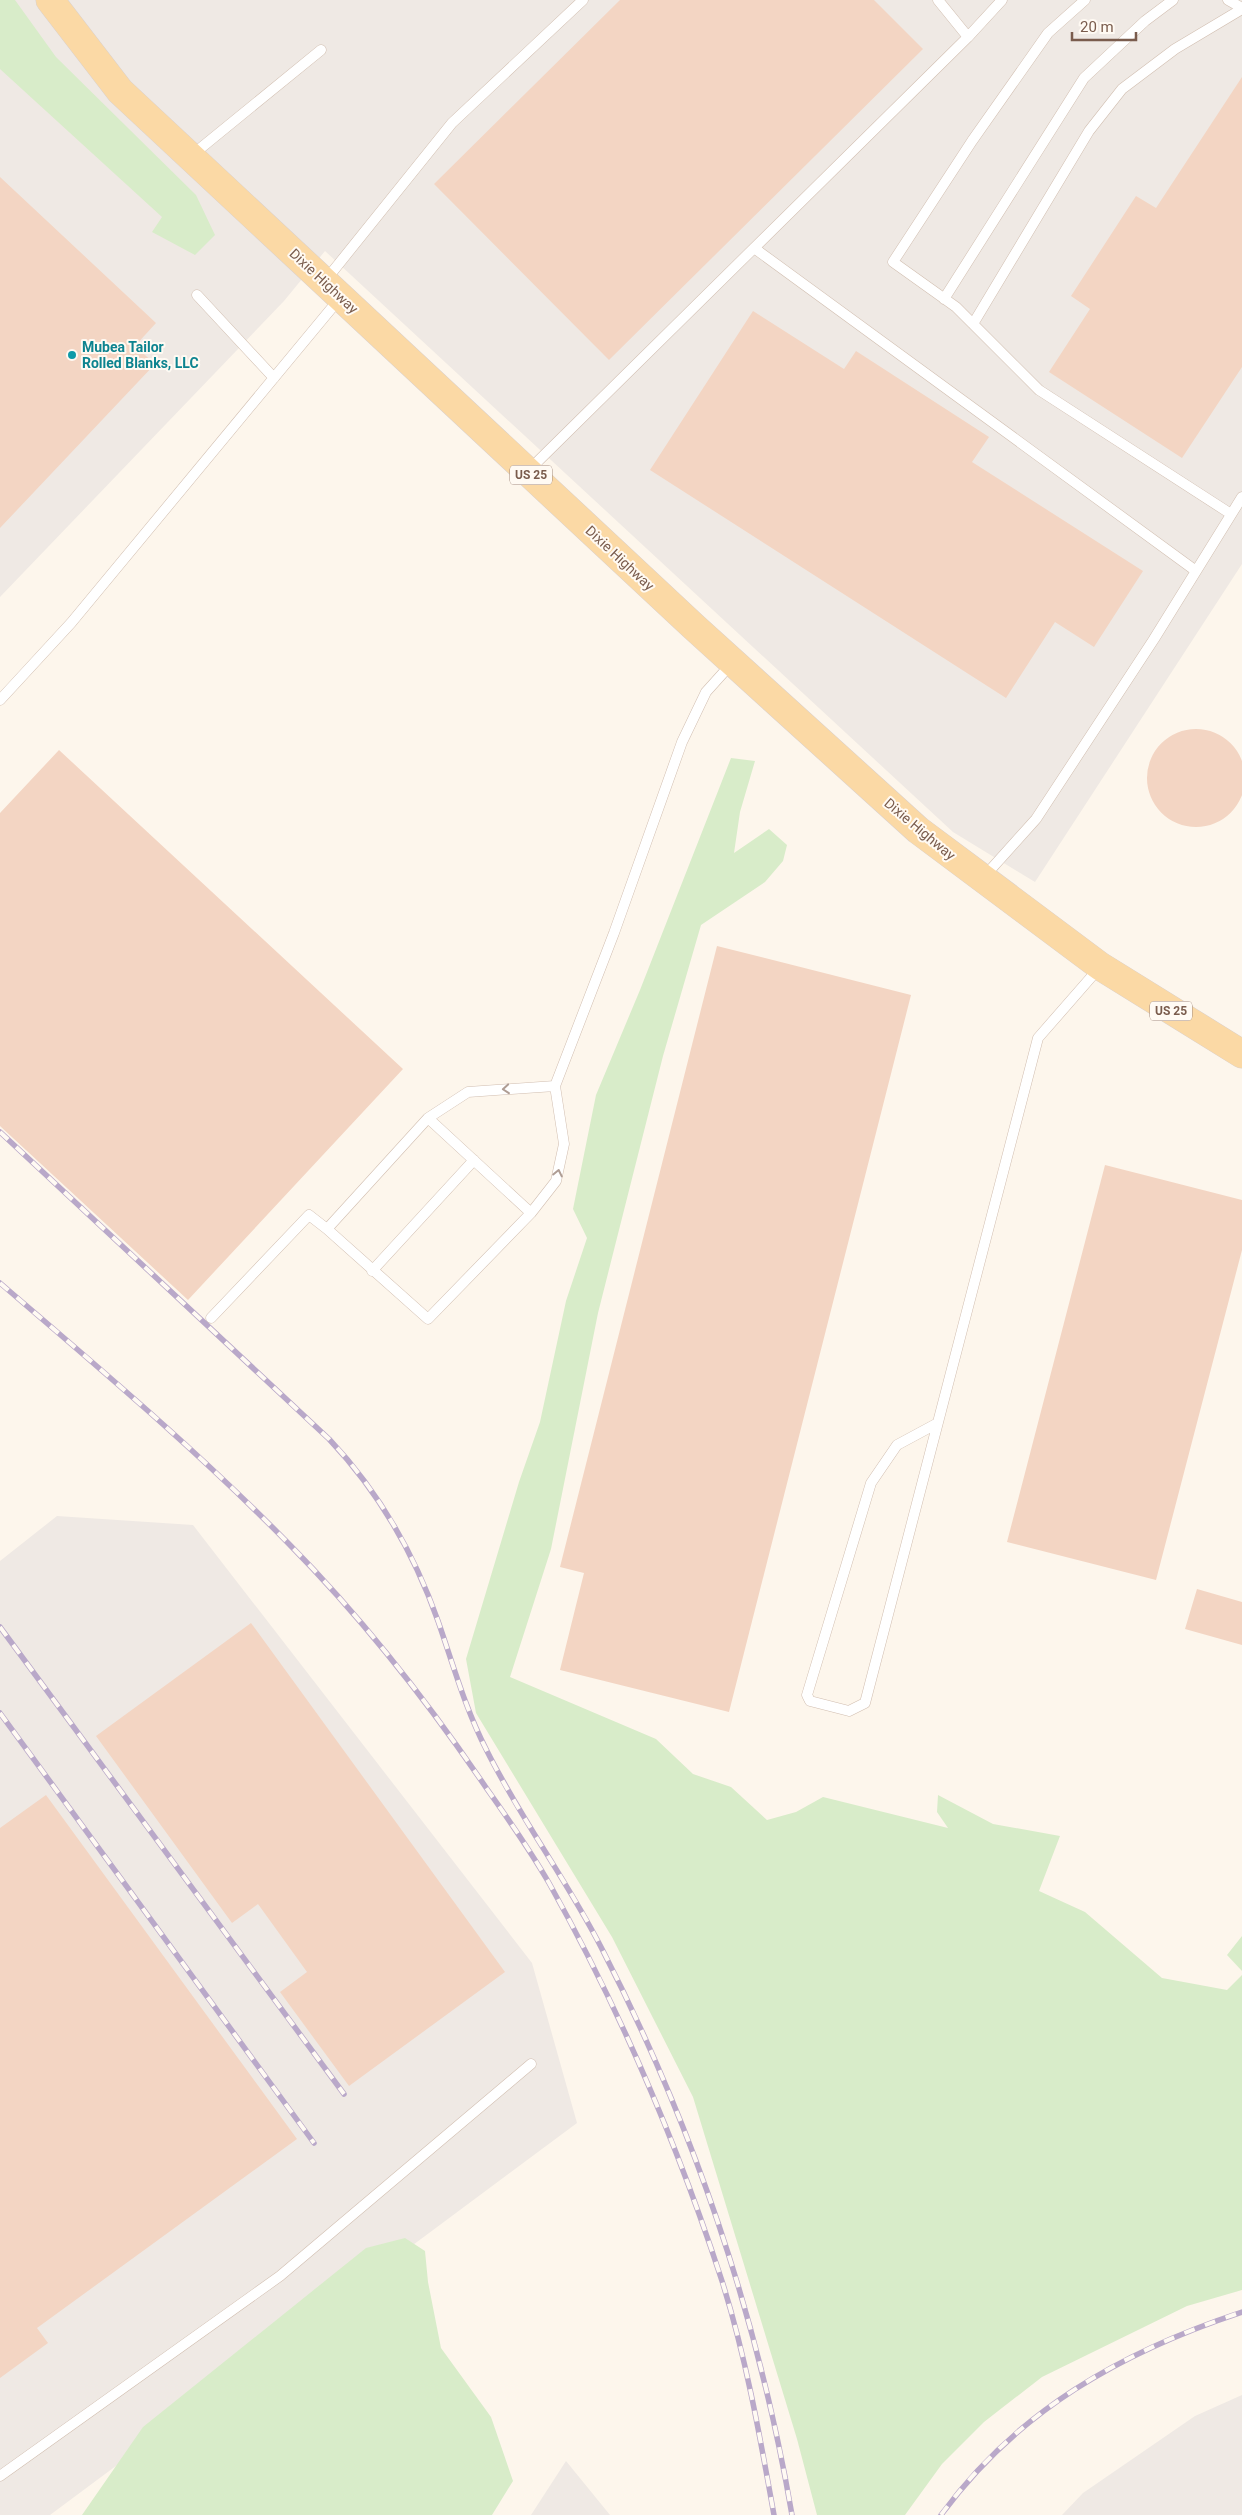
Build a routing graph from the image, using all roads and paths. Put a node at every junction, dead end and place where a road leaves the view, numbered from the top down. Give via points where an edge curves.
1 (50, 0) edge
2 (583, 0) edge
3 (1002, 0) edge
4 (1085, 0) edge
5 (1173, 0) edge
6 (1228, 0) edge
7 (943, 2) edge
8 (1242, 9) edge
9 (968, 37) junction
10 (321, 50) dead end
11 (191, 157) junction
12 (754, 248) junction
13 (333, 290) junction
14 (197, 295) dead end
15 (944, 299) junction
16 (973, 324) junction
17 (274, 378) junction
18 (527, 472) junction
19 (1242, 497) edge
20 (1232, 514) junction
21 (1196, 571) junction
22 (733, 662) junction
23 (0, 700) edge
24 (982, 879) junction
25 (1100, 966) junction
26 (1242, 1054) edge
27 (555, 1086) junction
28 (428, 1118) junction
29 (474, 1160) junction
30 (531, 1213) junction
31 (327, 1229) junction
32 (372, 1271) junction
33 (211, 1318) dead end
34 (936, 1424) junction
35 (531, 2064) dead end
36 (0, 2476) edge

1 - 11 main road, Dixie Highway / US 25 via 120,91
2 - 13 lane via 452,123
3 - 9 lane
4 - 15 lane via 1048,33 893,262
5 - 15 lane via 1145,21 1084,78
6 - 8 lane
7 - 9 lane
8 - 16 lane via 1175,48 1122,89 1089,130
9 - 12 lane
10 - 11 lane
11 - 13 main road, Dixie Highway / US 25
12 - 18 lane
12 - 21 lane
13 - 17 lane
13 - 18 main road, Dixie Highway / US 25
14 - 17 lane
15 - 16 lane
16 - 20 lane via 1038,390
17 - 23 lane via 71,623
18 - 22 main road, Dixie Highway / US 25
19 - 20 lane
20 - 21 lane
21 - 24 lane via 1036,819
22 - 24 main road, Dixie Highway / US 25 via 918,830
22 - 27 lane via 706,692 682,742
24 - 25 main road, Dixie Highway / US 25
25 - 26 main road, Dixie Highway / US 25
25 - 34 lane via 1038,1038
27 -> 28 lane via 468,1092
30 -> 27 lane via 556,1181 564,1144
28 - 29 lane
28 - 31 lane
29 - 30 lane
29 - 32 lane
30 - 32 lane via 428,1319
31 - 32 lane
31 - 33 lane via 309,1215
34 - 34 lane via 866,1703 848,1711 810,1700 806,1695 871,1483 897,1445
35 - 36 lane via 280,2276

